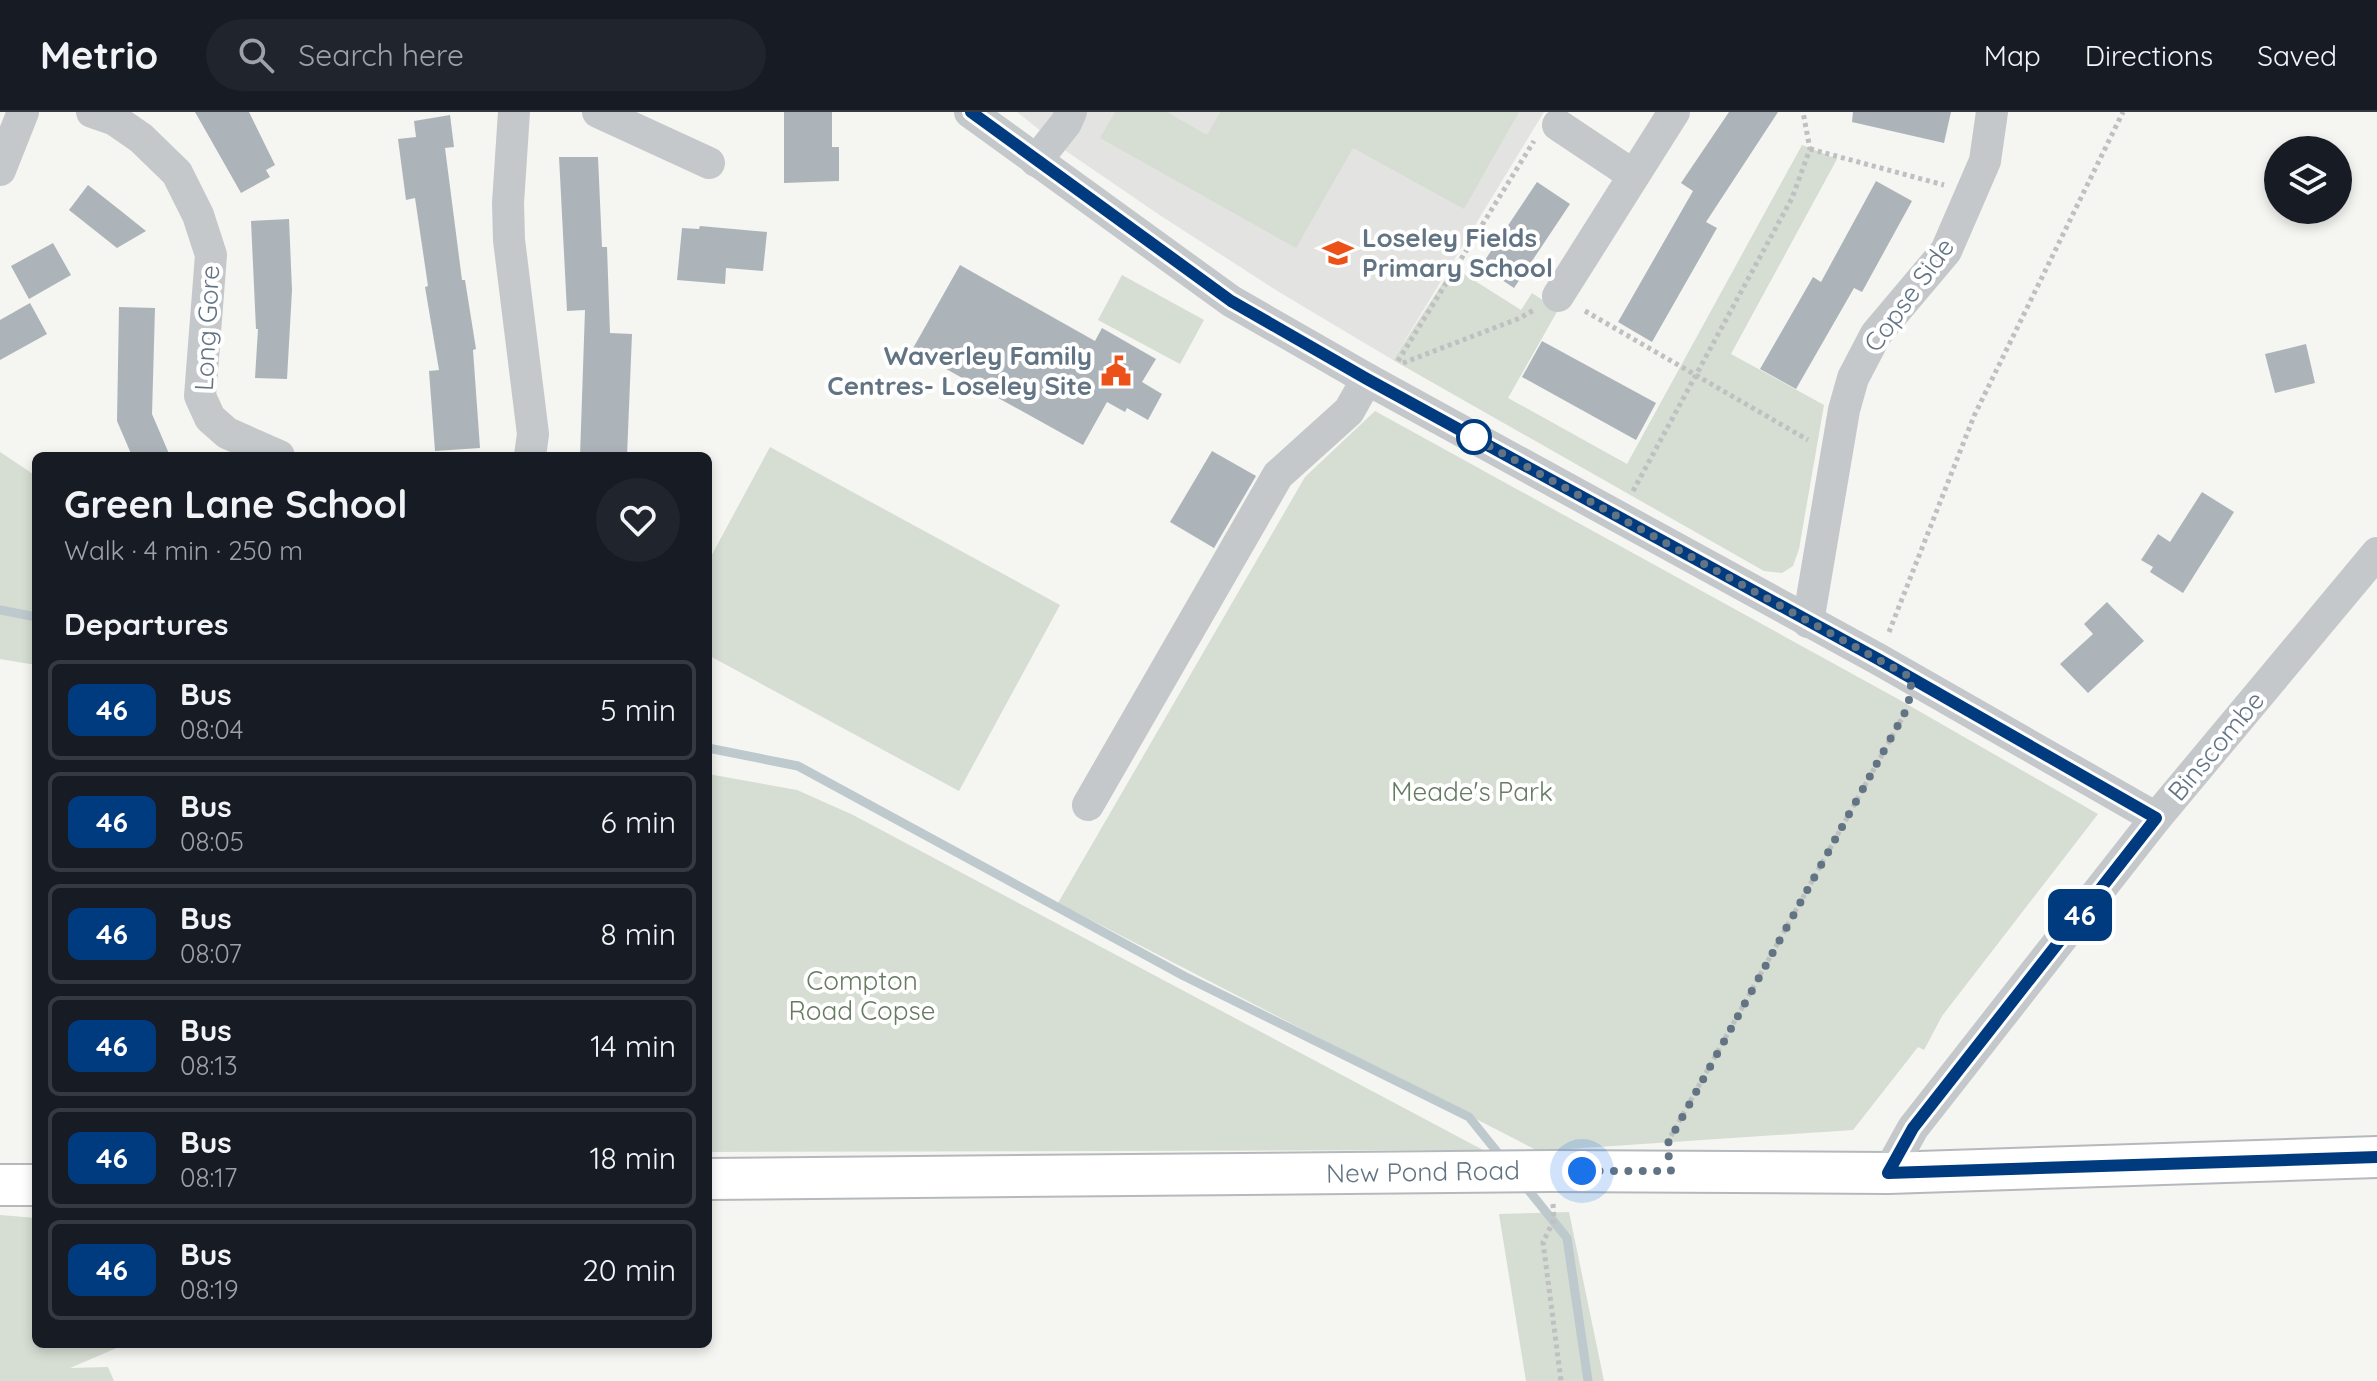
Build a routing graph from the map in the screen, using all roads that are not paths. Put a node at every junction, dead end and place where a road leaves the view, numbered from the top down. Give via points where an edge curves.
1 (23, 112) edge
2 (92, 112) edge
3 (514, 112) edge
4 (598, 112) edge
5 (970, 112) edge
6 (1071, 112) edge
7 (1674, 112) edge
8 (1992, 112) edge
9 (1547, 132) road end
10 (1036, 161) junction
11 (709, 163) dead end
12 (0, 170) edge
13 (1633, 175) junction
14 (1558, 296) road end
15 (1367, 379) junction
16 (270, 452) edge
17 (531, 452) edge
18 (2377, 553) edge
19 (1808, 622) junction
20 (1088, 805) dead end
21 (2156, 818) junction
22 (2377, 1157) edge
23 (1888, 1173) junction
24 (712, 1179) edge
25 (0, 1185) edge
26 (32, 1185) edge

1 - 12 street
2 - 16 street, Long Gore via 141,138 177,173 211,255 200,396 210,418 227,433
3 - 17 street via 509,227 533,434
4 - 11 street
5 - 10 street
6 - 10 street
7 - 13 street
8 - 19 street, Copse Side via 1985,161 1946,251 1876,334 1853,378
9 - 13 street
10 - 15 street via 1231,301
13 - 14 street
15 - 19 street
15 - 20 street via 1349,411 1278,475
18 - 21 street, Binscombe
19 - 21 street
21 - 23 street, Binscombe via 1913,1128
22 - 23 main road, New Pond Road
23 - 24 main road, New Pond Road
25 - 26 main road

